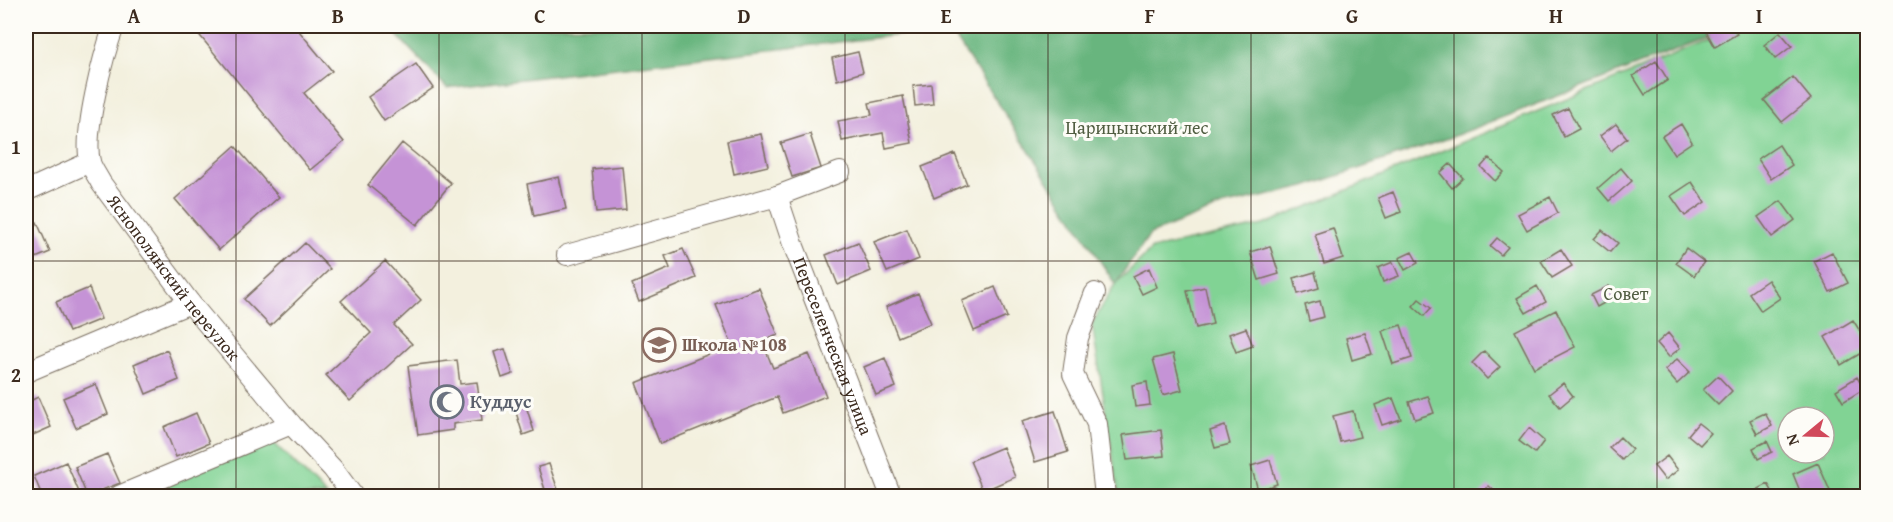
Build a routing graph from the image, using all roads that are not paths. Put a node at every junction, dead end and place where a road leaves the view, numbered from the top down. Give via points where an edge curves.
1 (107, 30) edge
2 (90, 162) junction
3 (840, 172) dead end
4 (26, 191) edge
5 (777, 196) junction
6 (567, 255) dead end
7 (1095, 293) dead end
8 (190, 303) junction
9 (26, 372) edge
10 (291, 424) junction
11 (349, 495) edge
12 (119, 496) edge
13 (891, 496) edge
14 (1105, 496) edge

1 - 2 street via 91,122
2 - 4 street
2 - 8 street, Яснополянский переулок via 101,183
3 - 5 street
5 - 6 street
5 - 13 street, Переселенческая улица
7 - 14 street via 1078,338 1073,374 1097,424
8 - 9 street
8 - 10 street, Яснополянский переулок
10 - 11 street, Яснополянский переулок via 333,469
10 - 12 street

